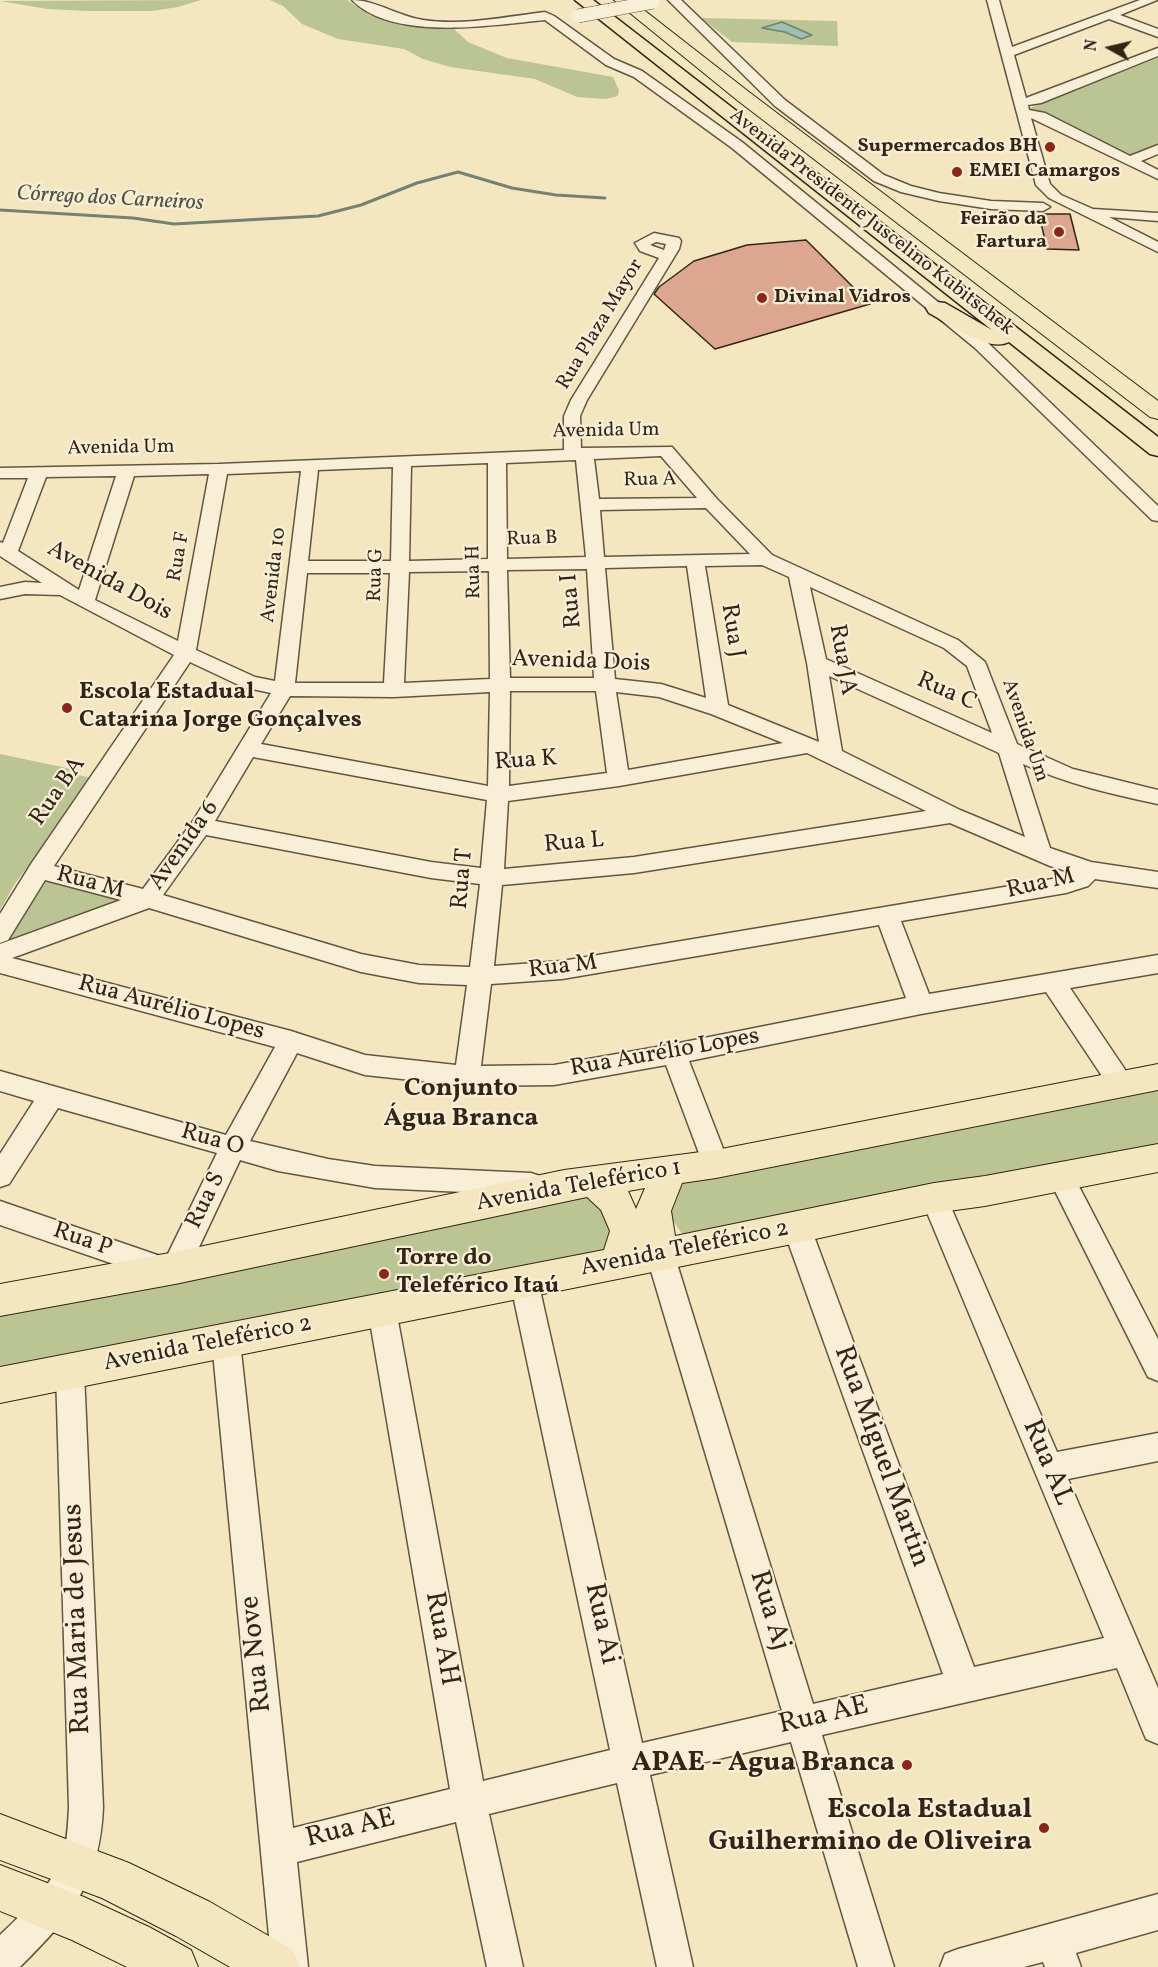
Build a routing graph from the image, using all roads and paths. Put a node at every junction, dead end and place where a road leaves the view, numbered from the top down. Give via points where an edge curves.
1 (358, 0) edge
2 (608, 0) edge
3 (622, 0) edge
4 (674, 0) edge
5 (993, 0) edge
6 (1151, 0) edge
7 (659, 1) edge
8 (566, 10) edge
9 (1111, 16) junction
10 (1158, 33) edge
11 (633, 37) junction
12 (1158, 52) edge
13 (1008, 53) junction
14 (642, 73) junction
15 (1022, 107) junction
16 (734, 116) junction
17 (812, 140) junction
18 (1158, 149) edge
19 (841, 151) joint
20 (1130, 161) junction
21 (1158, 175) edge
22 (866, 178) junction
23 (1046, 198) junction
24 (1089, 212) junction
25 (1158, 217) edge
26 (671, 248) dead end
27 (1158, 249) edge
28 (937, 308) joint
29 (986, 341) junction
30 (1023, 342) junction
31 (1158, 412) edge
32 (572, 417) joint
33 (1158, 431) edge
34 (1158, 449) edge
35 (578, 454) junction
36 (497, 458) junction
37 (402, 462) junction
38 (310, 466) junction
39 (219, 469) junction
40 (0, 472) edge
41 (126, 472) junction
42 (39, 473) junction
43 (711, 503) junction
44 (591, 505) junction
45 (1158, 516) edge
46 (4, 550) edge
47 (765, 559) junction
48 (694, 560) junction
49 (595, 561) junction
50 (496, 564) junction
51 (300, 567) junction
52 (400, 567) junction
53 (798, 574) junction
54 (64, 589) junction
55 (0, 593) edge
56 (85, 602) junction
57 (186, 653) junction
58 (817, 663) junction
59 (605, 684) junction
60 (501, 685) junction
61 (284, 689) junction
62 (394, 690) junction
63 (718, 709) junction
64 (807, 746) junction
65 (249, 748) junction
66 (1008, 749) junction
67 (832, 755) junction
68 (619, 779) junction
69 (498, 795) junction
70 (1158, 796) edge
71 (952, 815) junction
72 (201, 826) junction
73 (1041, 853) junction
74 (39, 870) junction
75 (1090, 870) junction
76 (493, 878) junction
77 (1158, 880) edge
78 (148, 899) junction
79 (887, 914) junction
80 (0, 934) edge
81 (0, 953) edge
82 (0, 963) edge
83 (1158, 964) edge
84 (481, 976) junction
85 (1053, 983) junction
86 (921, 1005) junction
87 (291, 1041) junction
88 (674, 1054) junction
89 (466, 1076) junction
90 (1158, 1077) edge
91 (0, 1081) edge
92 (1121, 1084) junction
93 (52, 1095) junction
94 (233, 1147) junction
95 (1158, 1158) edge
96 (716, 1164) junction
97 (670, 1171) junction
98 (0, 1176) edge
99 (1061, 1177) junction
100 (429, 1180) junction
101 (579, 1183) junction
102 (934, 1198) junction
103 (457, 1208) junction
104 (0, 1212) edge
105 (796, 1228) junction
106 (660, 1254) junction
107 (618, 1262) junction
108 (170, 1268) junction
109 (524, 1281) junction
110 (0, 1300) edge
111 (382, 1310) junction
112 (226, 1342) junction
113 (1158, 1368) edge
114 (70, 1372) junction
115 (0, 1385) edge
116 (1158, 1447) edge
117 (1049, 1468) junction
118 (1125, 1650) junction
119 (964, 1686) junction
120 (802, 1721) junction
121 (1158, 1727) edge
122 (630, 1762) junction
123 (469, 1800) junction
124 (0, 1837) edge
125 (278, 1849) junction
126 (77, 1865) junction
127 (0, 1888) edge
128 (53, 1907) junction
129 (1158, 1912) edge
130 (1058, 1954) edge
131 (0, 1961) edge
132 (174, 1967) edge
133 (276, 1967) edge
134 (290, 1967) edge
135 (505, 1967) edge
136 (675, 1967) edge
137 (876, 1967) edge
138 (958, 1967) edge

1 - 8 street via 394,18 436,25 473,25
2 - 33 highway, Avenida Presidente Juscelino Kubitschek
3 - 8 street
3 - 17 main road, Avenida Presidente Juscelino Kubitschek via 743,96
4 - 17 street via 780,103
5 - 13 street
6 - 9 street
7 - 8 street, bridge
8 - 11 highway, Avenida Presidente Juscelino Kubitschek
8 - 14 street via 610,62
9 - 10 street
9 - 13 street
11 - 14 highway via 653,61
11 - 16 highway, Avenida Presidente Juscelino Kubitschek
12 - 15 street
13 - 15 street
14 - 16 highway via 677,81
14 - 28 street
15 - 20 street
15 - 23 street
16 - 30 highway, Avenida Presidente Juscelino Kubitschek
17 - 19 main road
17 - 22 main road, Avenida Presidente Juscelino Kubitschek
18 - 20 street
19 - 22 street
20 - 21 street
22 - 23 street via 879,178 939,197 991,205
22 - 31 main road, Avenida Presidente Juscelino Kubitschek
23 - 24 street
24 - 25 street
24 - 27 street
26 - 32 street, Rua Plaza Mayor
28 - 29 highway
29 - 30 highway
29 - 45 street
30 - 34 highway, Avenida Presidente Juscelino Kubitschek
32 - 35 street, Rua I
35 - 36 street, Avenida Um
35 - 43 street, Avenida Um via 666,451
35 - 44 street, Rua I
36 - 37 street, Avenida Um
36 - 50 street, Rua H
37 - 38 street, Avenida Um
37 - 52 street, Rua G
38 - 39 street, Avenida Um
38 - 51 street, Avenida 10
39 - 41 street, Avenida Um
39 - 57 street, Rua F
40 - 42 street, Avenida Um
41 - 42 street, Avenida Um
41 - 56 street
42 - 46 street
43 - 44 street, Rua A
43 - 47 street, Avenida Um
44 - 49 street, Rua I
46 - 54 street, Avenida Dois
47 - 48 street, Rua B
47 - 53 street, Avenida Um
48 - 49 street, Rua B
48 - 63 street, Rua J
49 - 50 street, Rua B
49 - 59 street, Rua I
50 - 52 street, Rua B
50 - 60 street, Rua H
51 - 52 street, Rua B
51 - 61 street, Avenida 10
52 - 62 street, Rua G
53 - 58 street, Rua JA
53 - 66 street, Avenida Um via 965,652 975,662
54 - 55 street via 25,588
54 - 56 street, Avenida Dois
56 - 57 street, Avenida Dois
57 - 61 street, Avenida Dois via 250,682
57 - 74 street, Rua BA
58 - 66 street, Rua C
58 - 67 street, Rua JA
59 - 60 street, Avenida Dois
59 - 63 street, Avenida Dois via 661,691
59 - 68 street, Rua I
60 - 62 street, Avenida Dois
60 - 69 street, Rua T
61 - 62 street, Avenida Dois
61 - 65 street, Avenida 6
63 - 64 street, Avenida Dois
64 - 67 street, Avenida Dois
64 - 68 street, Rua K
65 - 69 street, Rua K
65 - 72 street, Avenida 6
66 - 70 street, Rua C via 1074,777
66 - 73 street, Avenida Um
67 - 71 street, Avenida Dois
68 - 69 street, Rua K
69 - 76 street, Rua T
71 - 73 street, Avenida Dois
71 - 76 street, Rua L via 634,866
72 - 76 street, Rua L
72 - 78 street, Avenida 6
73 - 75 street, Avenida Dois
74 - 78 street, Rua M
74 - 80 street, Rua BA
75 - 77 street, Avenida Dois
75 - 79 street, Rua M via 1080,880 1066,885
76 - 84 street, Rua T
78 - 81 street, Avenida 6
78 - 84 street, Rua M via 361,963 419,974
79 - 84 street, Rua M via 562,970
79 - 86 street
82 - 87 street, Rua Aurélio Lopes
83 - 85 street, Rua Aurélio Lopes
84 - 89 street, Rua T
85 - 86 street, Rua Aurélio Lopes
85 - 92 street
86 - 88 street, Rua Aurélio Lopes
87 - 89 street, Rua Aurélio Lopes via 365,1065
87 - 94 street, Rua S
88 - 89 street, Rua Aurélio Lopes via 554,1075
88 - 96 street
90 - 92 main road, Avenida Teleférico 1
91 - 93 street, Rua O
92 - 96 main road, Avenida Teleférico 1
93 - 94 street, Rua O
93 - 98 street
94 - 100 street, Rua O via 328,1170
94 - 108 street, Rua S
95 - 99 main road, Avenida Teleférico 2
96 - 97 main road, Avenida Teleférico 1
97 - 101 main road, Avenida Teleférico 1
97 - 106 main road via 653,1211
99 - 102 main road, Avenida Teleférico 2
99 - 113 street
100 - 101 street, Rua O
100 - 103 street via 443,1187
101 - 103 main road, Avenida Teleférico 1
101 - 107 main road via 615,1200 628,1231
102 - 105 main road, Avenida Teleférico 2
102 - 117 street, Rua AL
103 - 108 main road, Avenida Teleférico 1
104 - 108 street, Rua P
105 - 106 main road, Avenida Teleférico 2
105 - 119 street, Rua Miguel Martin
106 - 107 main road, Avenida Teleférico 2
106 - 120 street, Rua Aj
107 - 109 main road, Avenida Teleférico 2
108 - 110 main road, Avenida Teleférico 1
109 - 111 main road, Avenida Teleférico 2
109 - 122 street, Rua Ai
111 - 112 main road, Avenida Teleférico 2
111 - 123 street, Rua AH
112 - 114 main road, Avenida Teleférico 2
112 - 125 street, Rua Nove
114 - 115 main road, Avenida Teleférico 2
114 - 126 street, Rua Maria de Jesus via 86,1807
116 - 117 street
117 - 118 street, Rua AL
118 - 119 street, Rua AE
118 - 121 street, Rua AL
119 - 120 street, Rua AE
120 - 122 street, Rua AE
120 - 137 street, Rua Aj
122 - 123 street, Rua AE
122 - 136 street, Rua Ai
123 - 125 street, Rua AE
123 - 135 street, Rua AH
124 - 126 main road
125 - 134 street, Rua Nove
126 - 128 street, Rua Maria de Jesus
126 - 133 main road via 193,1919
127 - 128 main road
128 - 131 street, Rua Maria de Jesus
128 - 132 main road
129 - 130 street
130 - 138 street

